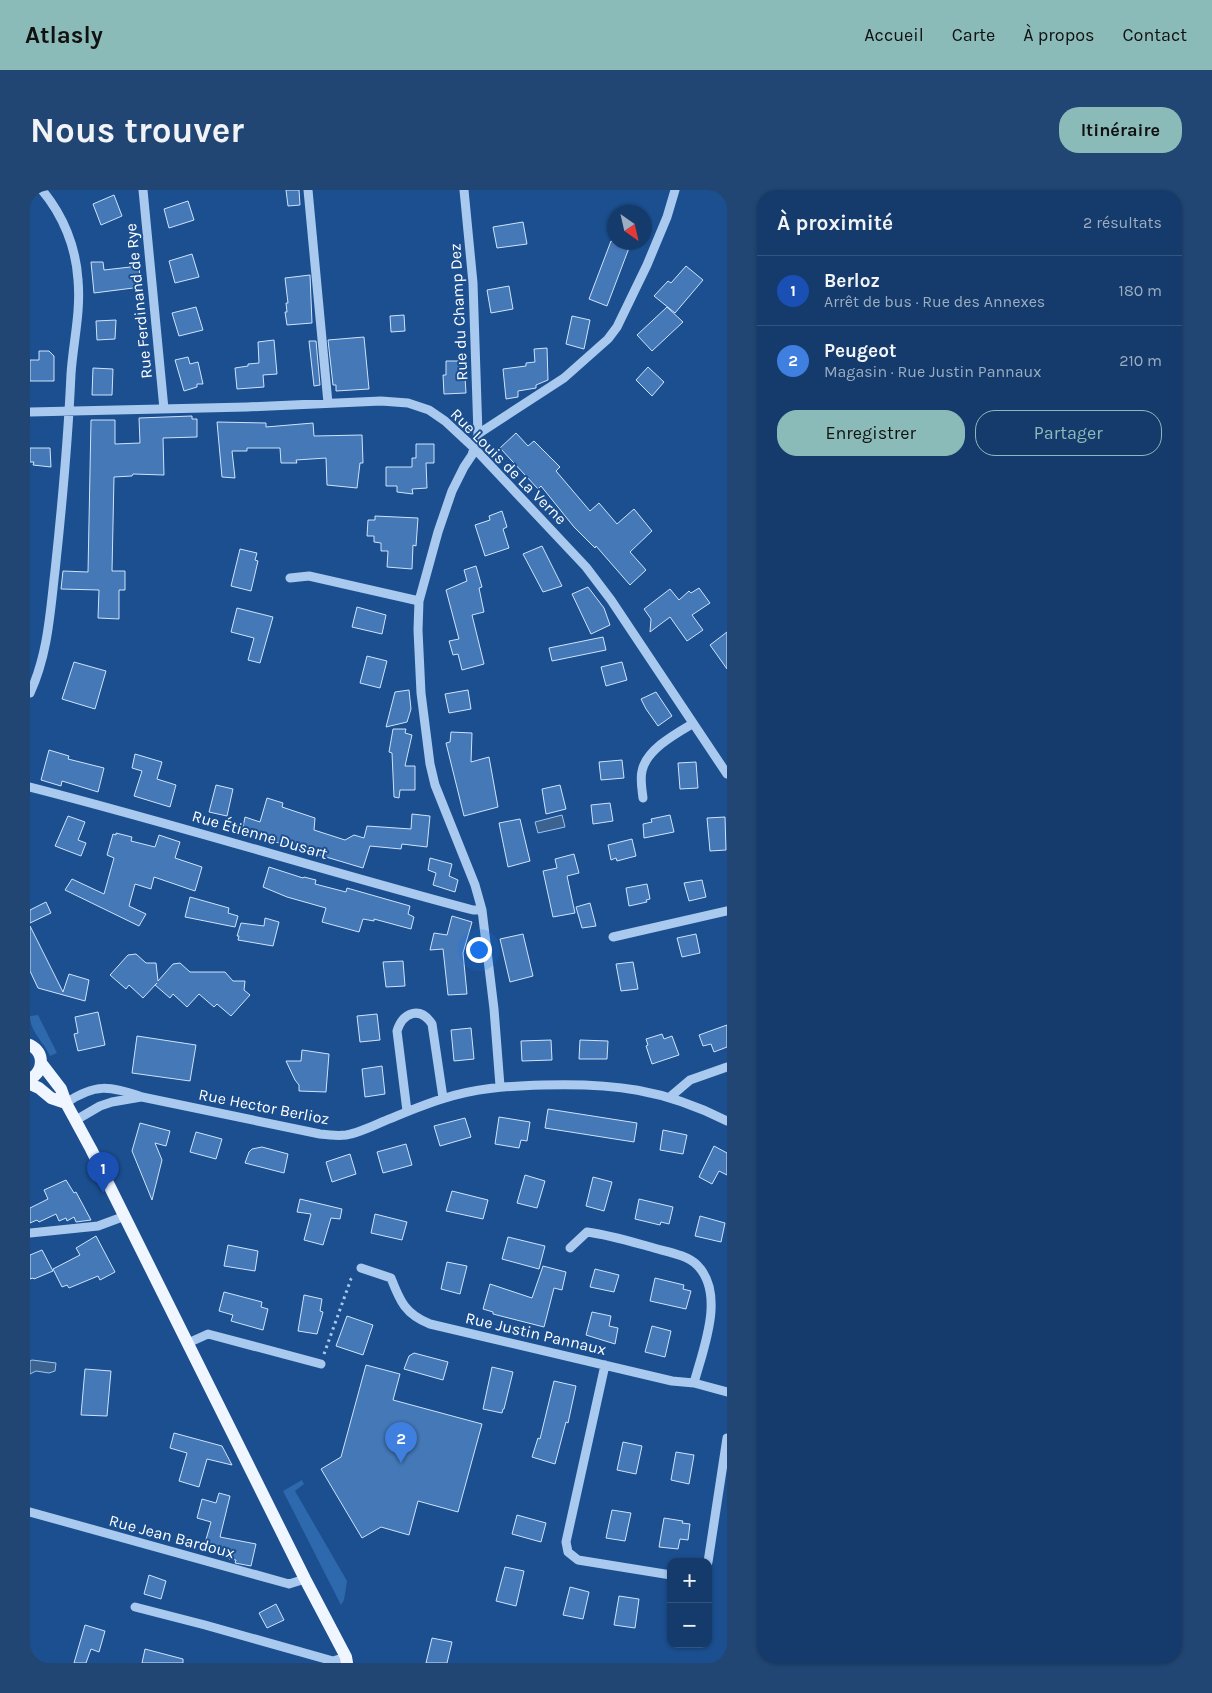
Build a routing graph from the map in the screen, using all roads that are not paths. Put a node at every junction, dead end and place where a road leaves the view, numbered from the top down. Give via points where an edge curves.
1 (42, 190) edge
2 (143, 190) edge
3 (308, 190) edge
4 (464, 190) edge
5 (675, 190) edge
6 (328, 404) junction
7 (164, 408) junction
8 (70, 410) junction
9 (30, 412) edge
10 (478, 434) junction
11 (474, 448) junction
12 (290, 578) dead end
13 (419, 601) junction
14 (30, 693) edge
15 (692, 724) junction
16 (727, 774) edge
17 (30, 787) edge
18 (643, 798) dead end
19 (482, 910) junction
20 (727, 911) edge
21 (613, 937) dead end
22 (31, 1043) edge
23 (41, 1063) junction
24 (727, 1067) edge
25 (30, 1079) edge
26 (30, 1084) edge
27 (500, 1086) junction
28 (142, 1097) junction
29 (670, 1097) junction
30 (443, 1098) junction
31 (66, 1103) junction
32 (407, 1112) junction
33 (76, 1120) junction
34 (727, 1121) edge
35 (125, 1216) junction
36 (30, 1233) edge
37 (570, 1248) dead end
38 (361, 1268) road end
39 (188, 1343) junction
40 (321, 1364) road end
41 (605, 1365) junction
42 (694, 1383) junction
43 (727, 1392) edge
44 (727, 1438) edge
45 (30, 1512) edge
46 (709, 1558) edge
47 (667, 1574) edge
48 (305, 1579) junction
49 (134, 1607) dead end
50 (350, 1661) edge

1 - 8 street via 69,236 78,274
2 - 7 street, Rue Ferdinand de Rye
3 - 6 street
4 - 10 street, Rue du Champ Dez via 473,284
5 - 10 street via 647,265 608,339 564,378
6 - 7 street, Rue Louis de La Verne
6 - 11 street, Rue Louis de La Verne via 395,401 419,406 445,421
7 - 8 street, Rue Louis de La Verne
8 - 9 street, Rue Louis de La Verne
8 - 14 street via 47,642
10 - 11 street, Rue du Champ Dez
11 - 13 street, Rue du Champ Dez via 449,500
11 - 15 street, Rue Louis de La Verne via 586,567
12 - 13 street via 309,576
13 - 19 street, Rue du Champ Dez via 421,693 430,764
15 - 16 street, Rue Louis de La Verne
15 - 18 street via 659,746 648,759 642,771
17 - 19 street, Rue Étienne Dusart via 144,816 401,891
19 - 27 street, Rue du Champ Dez
20 - 21 street
22 - 23 main road
23 - 25 main road
23 - 31 main road via 61,1089
24 - 29 street via 690,1080
26 - 31 main road via 51,1098
27 - 29 street, Rue Hector Berlioz via 588,1084 636,1089
27 - 30 street, Rue Hector Berlioz
28 - 31 street, Rue Hector Berlioz via 98,1088 81,1093
28 - 32 street, Rue Hector Berlioz via 332,1135 363,1130
28 - 33 street, Rue Hector Berlioz via 100,1106
29 - 34 street, Rue Hector Berlioz
30 - 32 street, Rue Hector Berlioz
30 - 32 street via 432,1024 420,1013 409,1015 400,1022 397,1031
31 - 33 main road
33 - 35 main road
35 - 36 street via 98,1226
35 - 39 main road
37 - 42 street via 587,1232 606,1234 681,1256 697,1264 709,1285 712,1309
38 - 41 street, Rue Justin Pannaux via 391,1278 406,1310 422,1321
39 - 40 street via 208,1334
39 - 48 main road
41 - 42 street, Rue Justin Pannaux
41 - 47 street via 566,1542 568,1552 578,1560
42 - 43 street, Rue Justin Pannaux
44 - 46 street
45 - 48 street, Rue Jean Bardoux via 289,1584
48 - 50 main road
49 - 50 street via 333,1662

